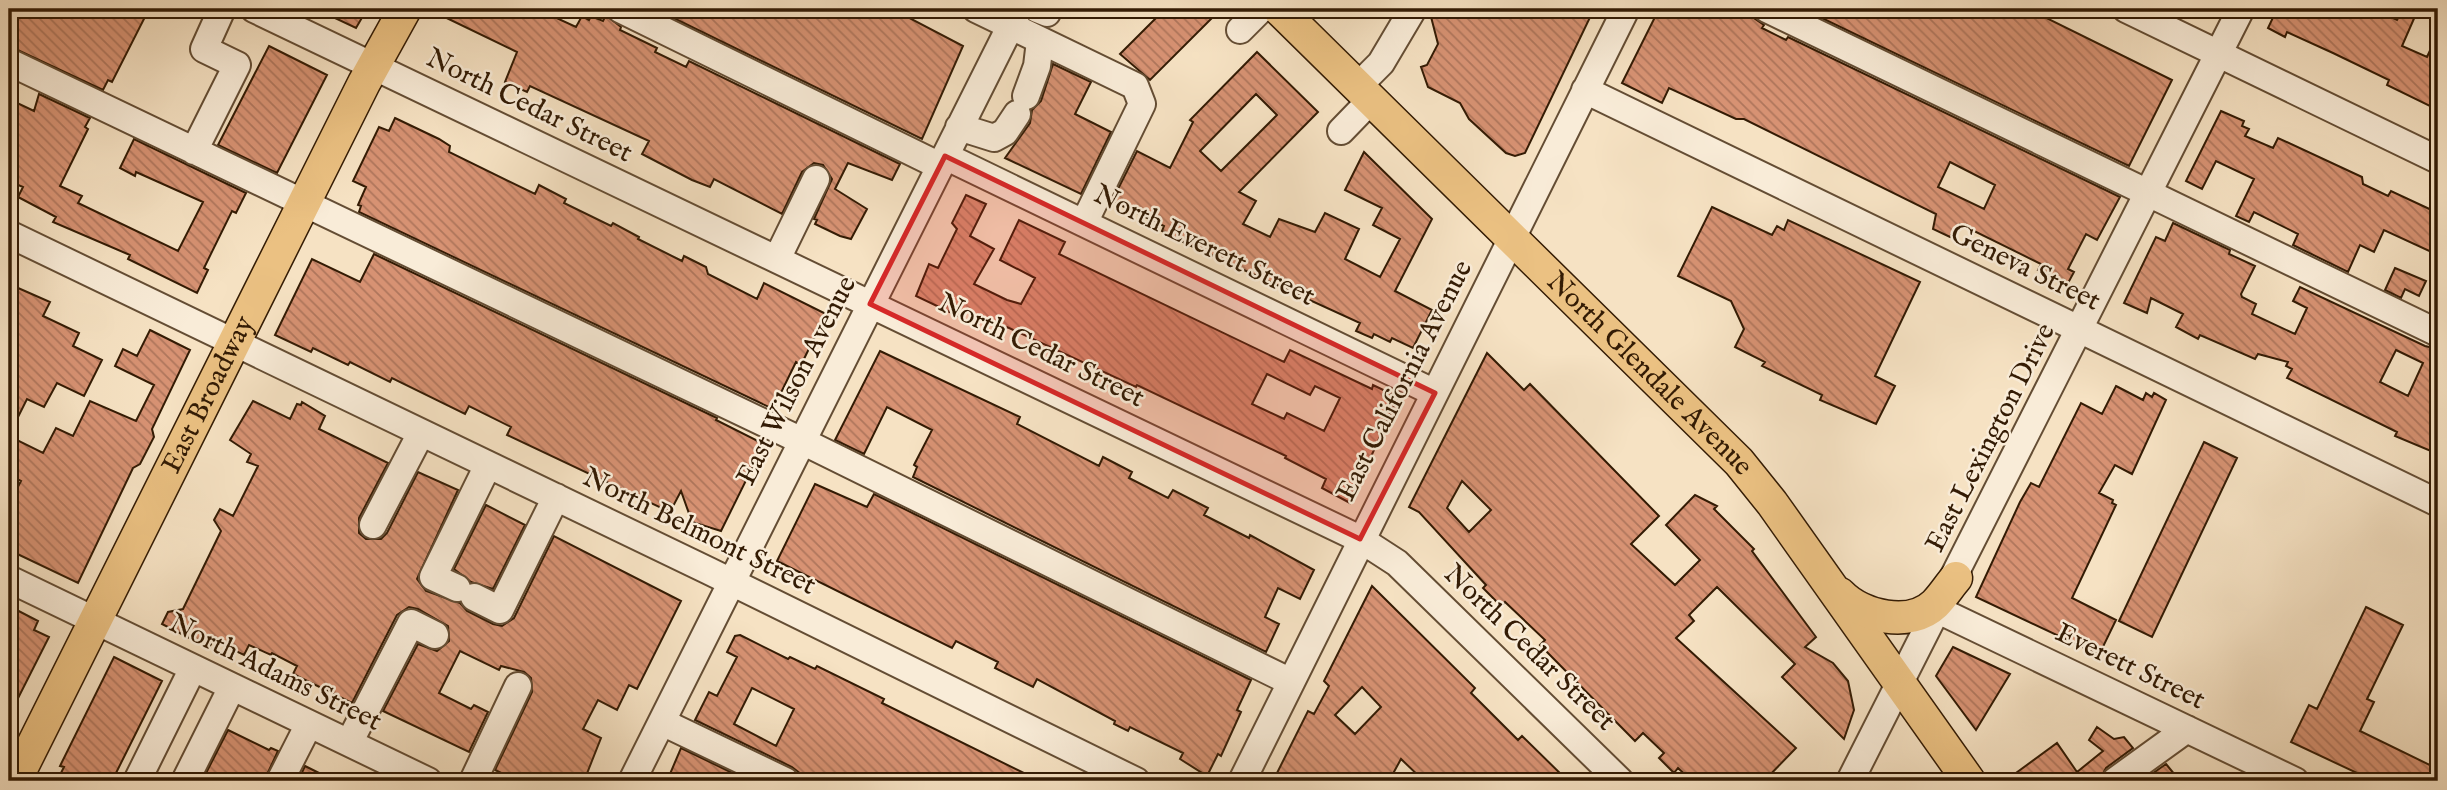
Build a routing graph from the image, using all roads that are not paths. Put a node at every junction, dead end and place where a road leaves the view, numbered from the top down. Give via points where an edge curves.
1 (222, 9) edge
2 (254, 9) edge
3 (405, 9) edge
4 (620, 9) edge
5 (976, 9) edge
6 (1261, 9) edge
7 (1279, 9) edge
8 (1413, 9) edge
9 (1626, 9) edge
10 (1768, 9) edge
11 (2126, 9) edge
12 (2241, 9) edge
13 (1014, 18) edge
14 (1240, 30) dead end
15 (1040, 41) junction
16 (2219, 54) junction
17 (9, 62) edge
18 (373, 66) junction
19 (1585, 90) junction
20 (1364, 94) junction
21 (959, 127) junction
22 (1341, 131) dead end
23 (194, 152) junction
24 (2438, 160) edge
25 (942, 161) junction
26 (817, 179) dead end
27 (2149, 193) junction
28 (303, 204) junction
29 (1084, 223) junction
30 (9, 234) edge
31 (1512, 240) junction
32 (777, 259) junction
33 (870, 304) junction
34 (2081, 330) junction
35 (2438, 333) edge
36 (234, 343) junction
37 (1435, 393) junction
38 (421, 433) junction
39 (802, 441) junction
40 (488, 465) junction
41 (556, 497) junction
42 (2438, 503) edge
43 (373, 525) dead end
44 (1360, 539) junction
45 (1956, 578) junction
46 (9, 579) edge
47 (1825, 579) junction
48 (732, 582) junction
49 (1938, 610) junction
50 (95, 621) junction
51 (435, 635) dead end
52 (192, 668) junction
53 (1291, 682) junction
54 (1900, 685) junction
55 (518, 686) dead end
56 (232, 687) junction
57 (662, 722) junction
58 (309, 724) junction
59 (2187, 729) junction
60 (349, 743) junction
61 (16, 768) edge
62 (2291, 780) edge
63 (137, 781) edge
64 (185, 781) edge
65 (279, 781) edge
66 (428, 781) edge
67 (473, 781) edge
68 (632, 781) edge
69 (785, 781) edge
70 (1136, 781) edge
71 (1242, 781) edge
72 (1620, 781) edge
73 (1850, 781) edge
74 (1969, 781) edge
75 (2115, 781) edge

1 - 23 street via 204,49 237,65
2 - 18 street, North Cedar Street
3 - 18 main road, East Broadway
4 - 25 street, North Everett Street
5 - 13 street
6 - 14 street
7 - 20 main road, North Glendale Avenue
8 - 20 street
9 - 19 street, East California Avenue
10 - 27 street
11 - 16 street
12 - 16 street, East Lexington Drive
13 - 15 street
13 - 21 street, East Wilson Avenue
15 - 21 street via 1037,66 1022,105 1005,132 994,138
15 - 29 street via 1135,86 1142,104
16 - 24 street
16 - 27 street, East Lexington Drive
17 - 23 street
18 - 28 main road, East Broadway
18 - 32 street, North Cedar Street
19 - 31 street, East California Avenue
19 - 34 street, Geneva Street
20 - 22 street
20 - 31 main road, North Glendale Avenue
21 - 25 street, East Wilson Avenue
23 - 28 street
25 - 29 street, North Everett Street
25 - 33 street, East Wilson Avenue
26 - 32 street
27 - 34 street, East Lexington Drive
27 - 35 street
28 - 36 main road, East Broadway
28 - 39 street
29 - 37 street, North Everett Street
30 - 36 street, North Belmont Street
31 - 37 street, East California Avenue
31 - 47 main road, North Glendale Avenue via 1739,462
32 - 33 street, North Cedar Street
33 - 39 street, East Wilson Avenue
33 - 44 street, North Cedar Street
34 - 42 street, Geneva Street
34 - 45 street, East Lexington Drive
36 - 38 street, North Belmont Street
36 - 50 main road, East Broadway
37 - 44 street, East California Avenue
38 - 40 street, North Belmont Street
38 - 43 street
39 - 48 street, East Wilson Avenue
39 - 53 street
40 - 41 street, North Belmont Street
40 - 41 street via 433,577 500,610
41 - 48 street, North Belmont Street
44 - 53 street, East California Avenue
44 - 72 street, North Cedar Street via 1397,564
45 - 47 main road via 1935,605 1904,617 1866,611 1847,602
45 - 49 street, East Lexington Drive
46 - 50 street, North Adams Street
47 - 54 main road, North Glendale Avenue
48 - 57 street, East Wilson Avenue
48 - 70 street, North Belmont Street
49 - 54 street, East Lexington Drive
49 - 59 street, Everett Street
50 - 52 street, North Adams Street
50 - 61 main road, East Broadway
51 - 60 street via 411,623
52 - 56 street, North Adams Street
52 - 63 street
53 - 71 street, East California Avenue
54 - 73 street, East Lexington Drive
54 - 74 main road, North Glendale Avenue
55 - 67 street
56 - 58 street, North Adams Street
56 - 64 street
57 - 68 street, East Wilson Avenue
57 - 69 street
58 - 60 street, North Adams Street
58 - 65 street
59 - 62 street, Everett Street
59 - 75 street
60 - 66 street, North Adams Street

